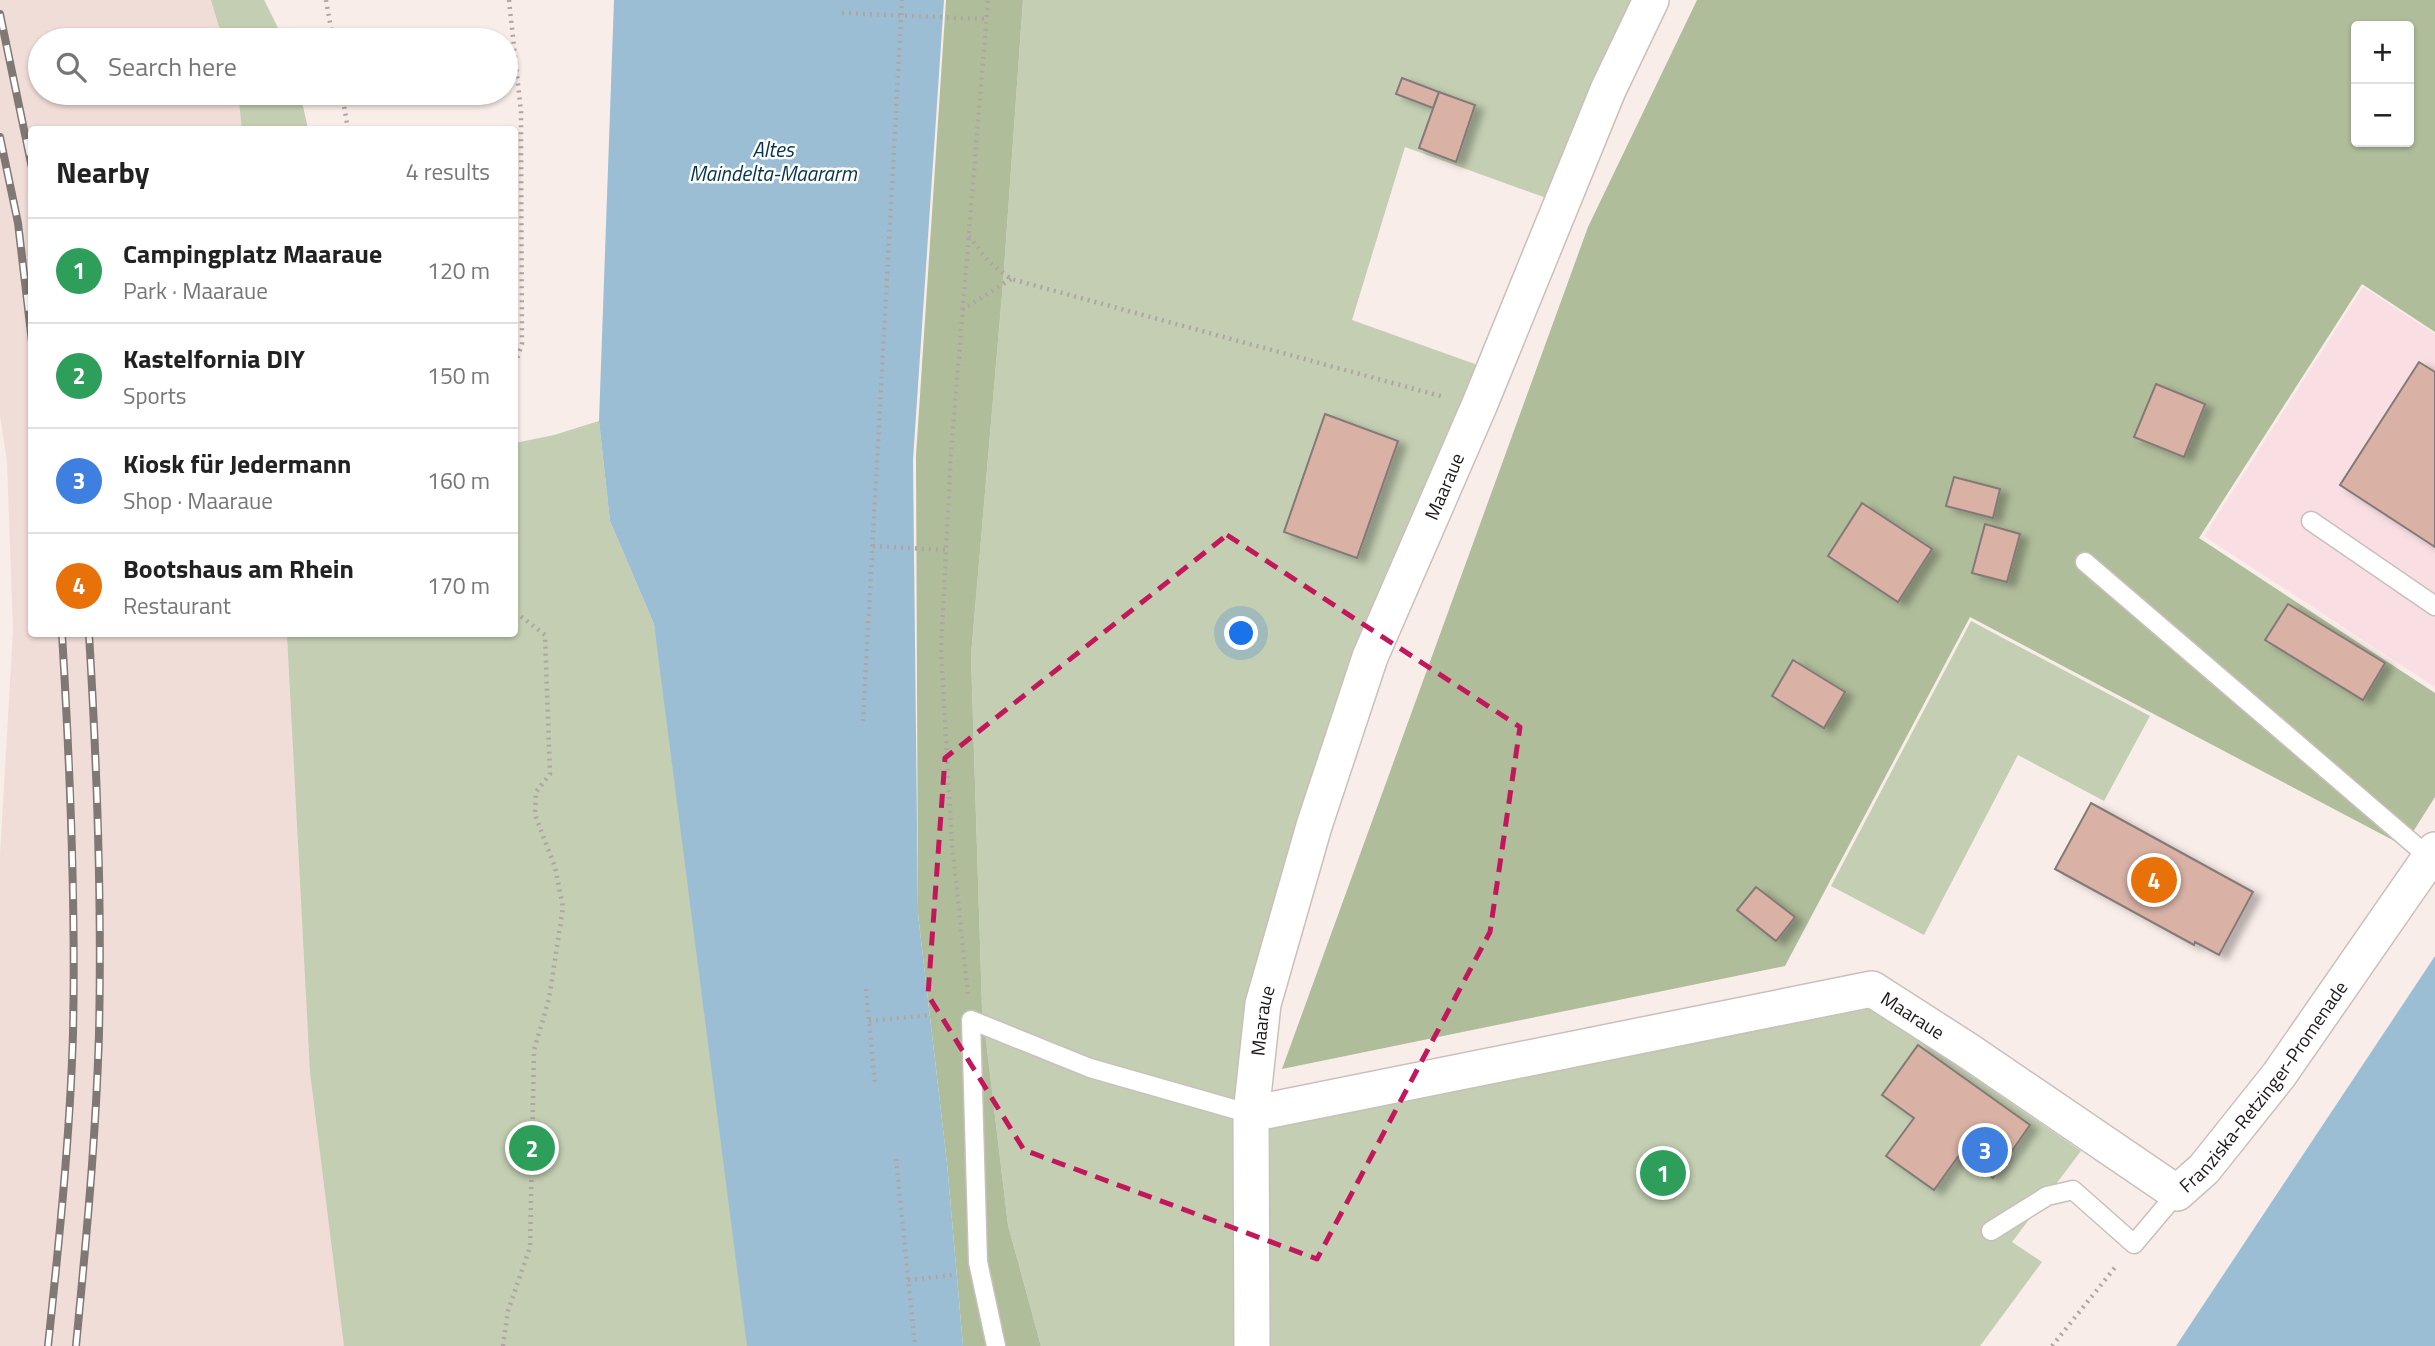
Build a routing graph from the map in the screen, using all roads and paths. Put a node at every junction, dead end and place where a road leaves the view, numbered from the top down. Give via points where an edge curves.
1 (326, 0) edge
2 (509, 0) edge
3 (902, 0) edge
4 (988, 0) edge
5 (1651, 0) edge
6 (842, 13) dead end
7 (901, 15) junction
8 (987, 19) junction
9 (331, 28) edge
10 (512, 28) edge
11 (518, 84) edge
12 (344, 105) edge
13 (347, 126) edge
14 (969, 236) junction
15 (1011, 279) junction
16 (962, 310) junction
17 (518, 356) edge
18 (1479, 406) junction
19 (2311, 522) dead end
20 (873, 546) junction
21 (946, 550) junction
22 (2085, 562) dead end
23 (2435, 606) edge
24 (518, 614) edge
25 (863, 721) dead end
26 (2432, 854) edge
27 (866, 989) dead end
28 (930, 1015) dead end
29 (971, 1020) junction
30 (869, 1021) junction
31 (875, 1085) dead end
32 (1251, 1114) junction
33 (896, 1158) dead end
34 (2177, 1193) junction
35 (1991, 1231) dead end
36 (2134, 1244) junction
37 (957, 1274) dead end
38 (908, 1280) junction
39 (503, 1346) edge
40 (915, 1346) edge
41 (996, 1346) edge
42 (1252, 1346) edge
43 (2052, 1346) edge

1 - 9 path
2 - 10 path
3 - 7 path
4 - 8 path
5 - 18 street, Maaraue via 1608,90
6 - 7 path
7 - 8 path
7 - 20 path
8 - 14 path
11 - 17 path via 522,344
12 - 13 path
14 - 15 path via 988,261
14 - 16 path
15 - 16 path
15 - 18 path
16 - 21 path
18 - 32 street, Maaraue via 1370,657 1314,826 1263,1004
19 - 23 lane
20 - 21 path
20 - 25 path
21 - 29 path via 942,664 952,845
22 - 26 lane
24 - 39 path via 545,635 550,774 536,792 535,815 555,867 562,907 549,999 534,1050 530,1247 508,1311
26 - 34 street, Franziska-Retzinger-Promenade via 2279,1075 2204,1169
27 - 30 path
28 - 30 path
29 - 32 lane via 1090,1068
29 - 41 lane via 978,1262
30 - 31 path
32 - 34 street, Maaraue via 1872,989
32 - 42 street
33 - 38 path
34 - 36 lane, Franziska-Retzinger-Promenade
35 - 36 lane via 2047,1196 2073,1190
36 - 43 path
37 - 38 path
38 - 40 path

